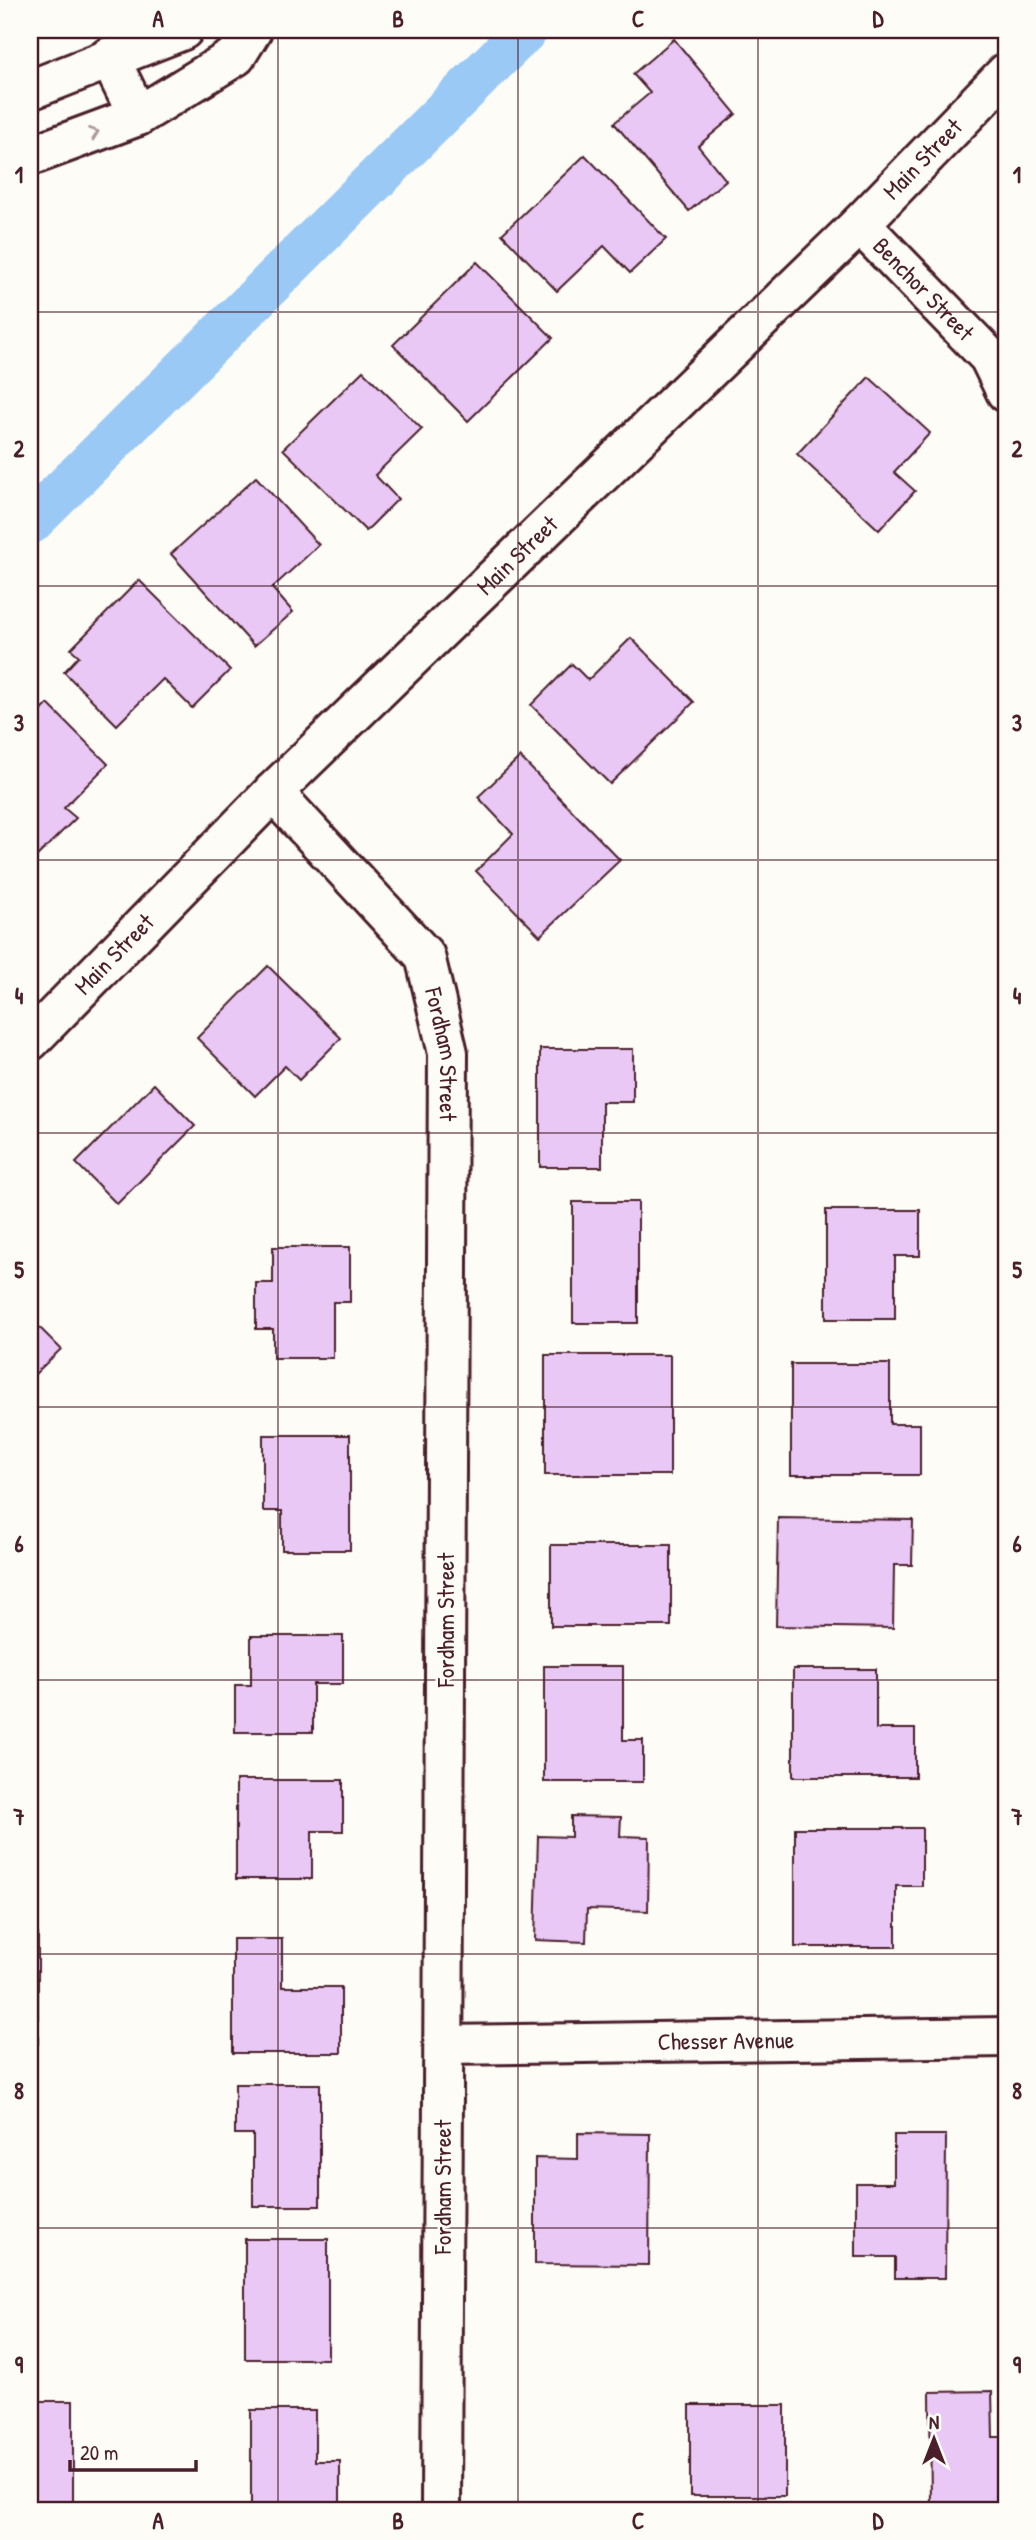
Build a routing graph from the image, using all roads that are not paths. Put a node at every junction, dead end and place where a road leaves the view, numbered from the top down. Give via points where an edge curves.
1 (183, 30) edge
2 (252, 30) edge
3 (109, 57) junction
4 (1006, 73) edge
5 (30, 90) edge
6 (138, 116) junction
7 (30, 156) edge
8 (860, 224) junction
9 (1006, 392) edge
10 (273, 792) junction
11 (30, 1041) edge
12 (1006, 2037) edge
13 (444, 2045) junction
14 (440, 2510) edge

1 - 3 street
2 - 6 street via 236,55
3 - 5 street
3 - 6 street
4 - 8 street, Main Street
7 -> 6 street
8 - 9 street, Benchor Street via 989,357
8 - 10 street, Main Street
10 - 11 street, Main Street
10 - 13 street, Fordham Street via 425,956 448,1053
12 - 13 street, Chesser Avenue
13 - 14 street, Fordham Street

